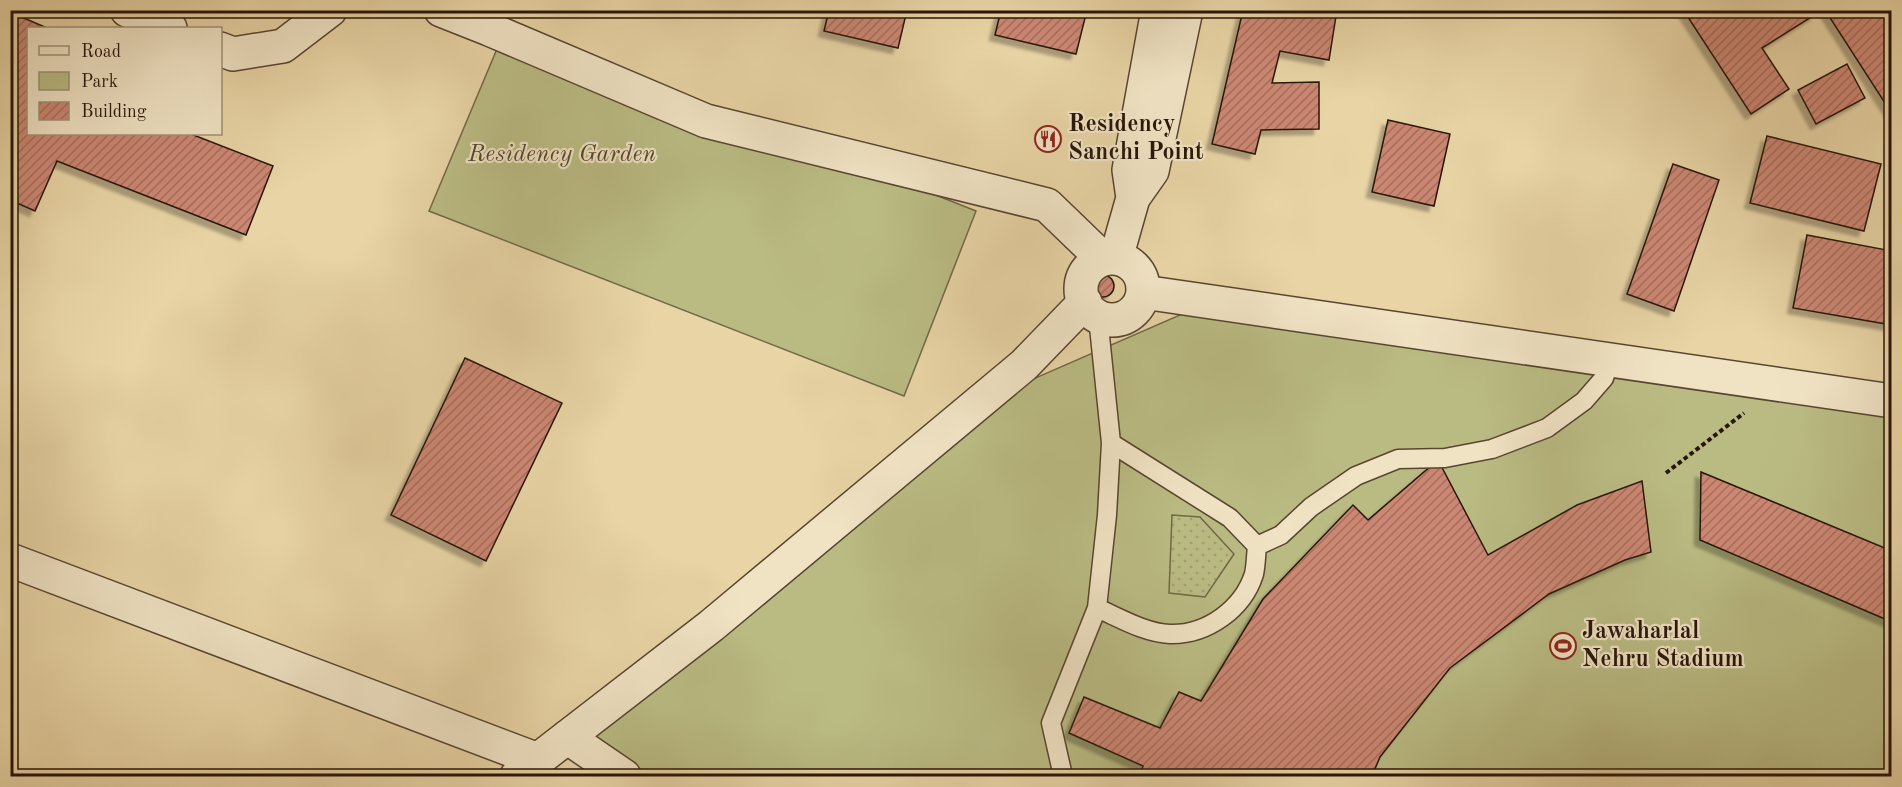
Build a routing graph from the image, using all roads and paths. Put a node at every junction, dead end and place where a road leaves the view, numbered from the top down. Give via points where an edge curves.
1 (127, 10) edge
2 (330, 10) edge
3 (441, 10) edge
4 (1158, 10) edge
5 (1186, 10) edge
6 (168, 27) edge
7 (222, 50) edge
8 (1133, 198) junction
9 (1110, 259) junction
10 (1143, 292) junction
11 (1092, 310) junction
12 (1611, 359) junction
13 (1781, 384) junction
14 (1892, 401) edge
15 (1111, 443) junction
16 (1666, 473) dead end
17 (1257, 546) junction
18 (10, 560) edge
19 (1097, 608) junction
20 (567, 737) junction
21 (528, 768) edge
22 (624, 777) edge
23 (1063, 777) edge

1 - 6 street
2 - 7 street via 283,46 233,54
3 - 9 street via 706,121 1047,206
4 - 8 street via 1129,170
5 - 8 street via 1152,171
8 - 9 street
9 - 10 street via 1126,261 1139,273
9 - 11 street via 1094,264 1082,281 1081,291
10 - 11 street via 1141,302 1128,317 1108,320
10 - 12 street
11 - 15 lane
11 - 20 street via 711,626
12 - 13 street
12 - 17 lane via 1604,378 1584,402 1547,428 1492,449 1444,458 1398,459 1356,476 1311,507 1281,535
13 - 14 street
13 - 16 path
15 - 17 lane via 1230,518
15 - 19 lane
17 - 19 lane via 1254,574 1242,599 1222,618 1198,631 1170,634 1143,628
18 - 21 street
19 - 23 lane via 1051,723
20 - 21 street
20 - 22 street

